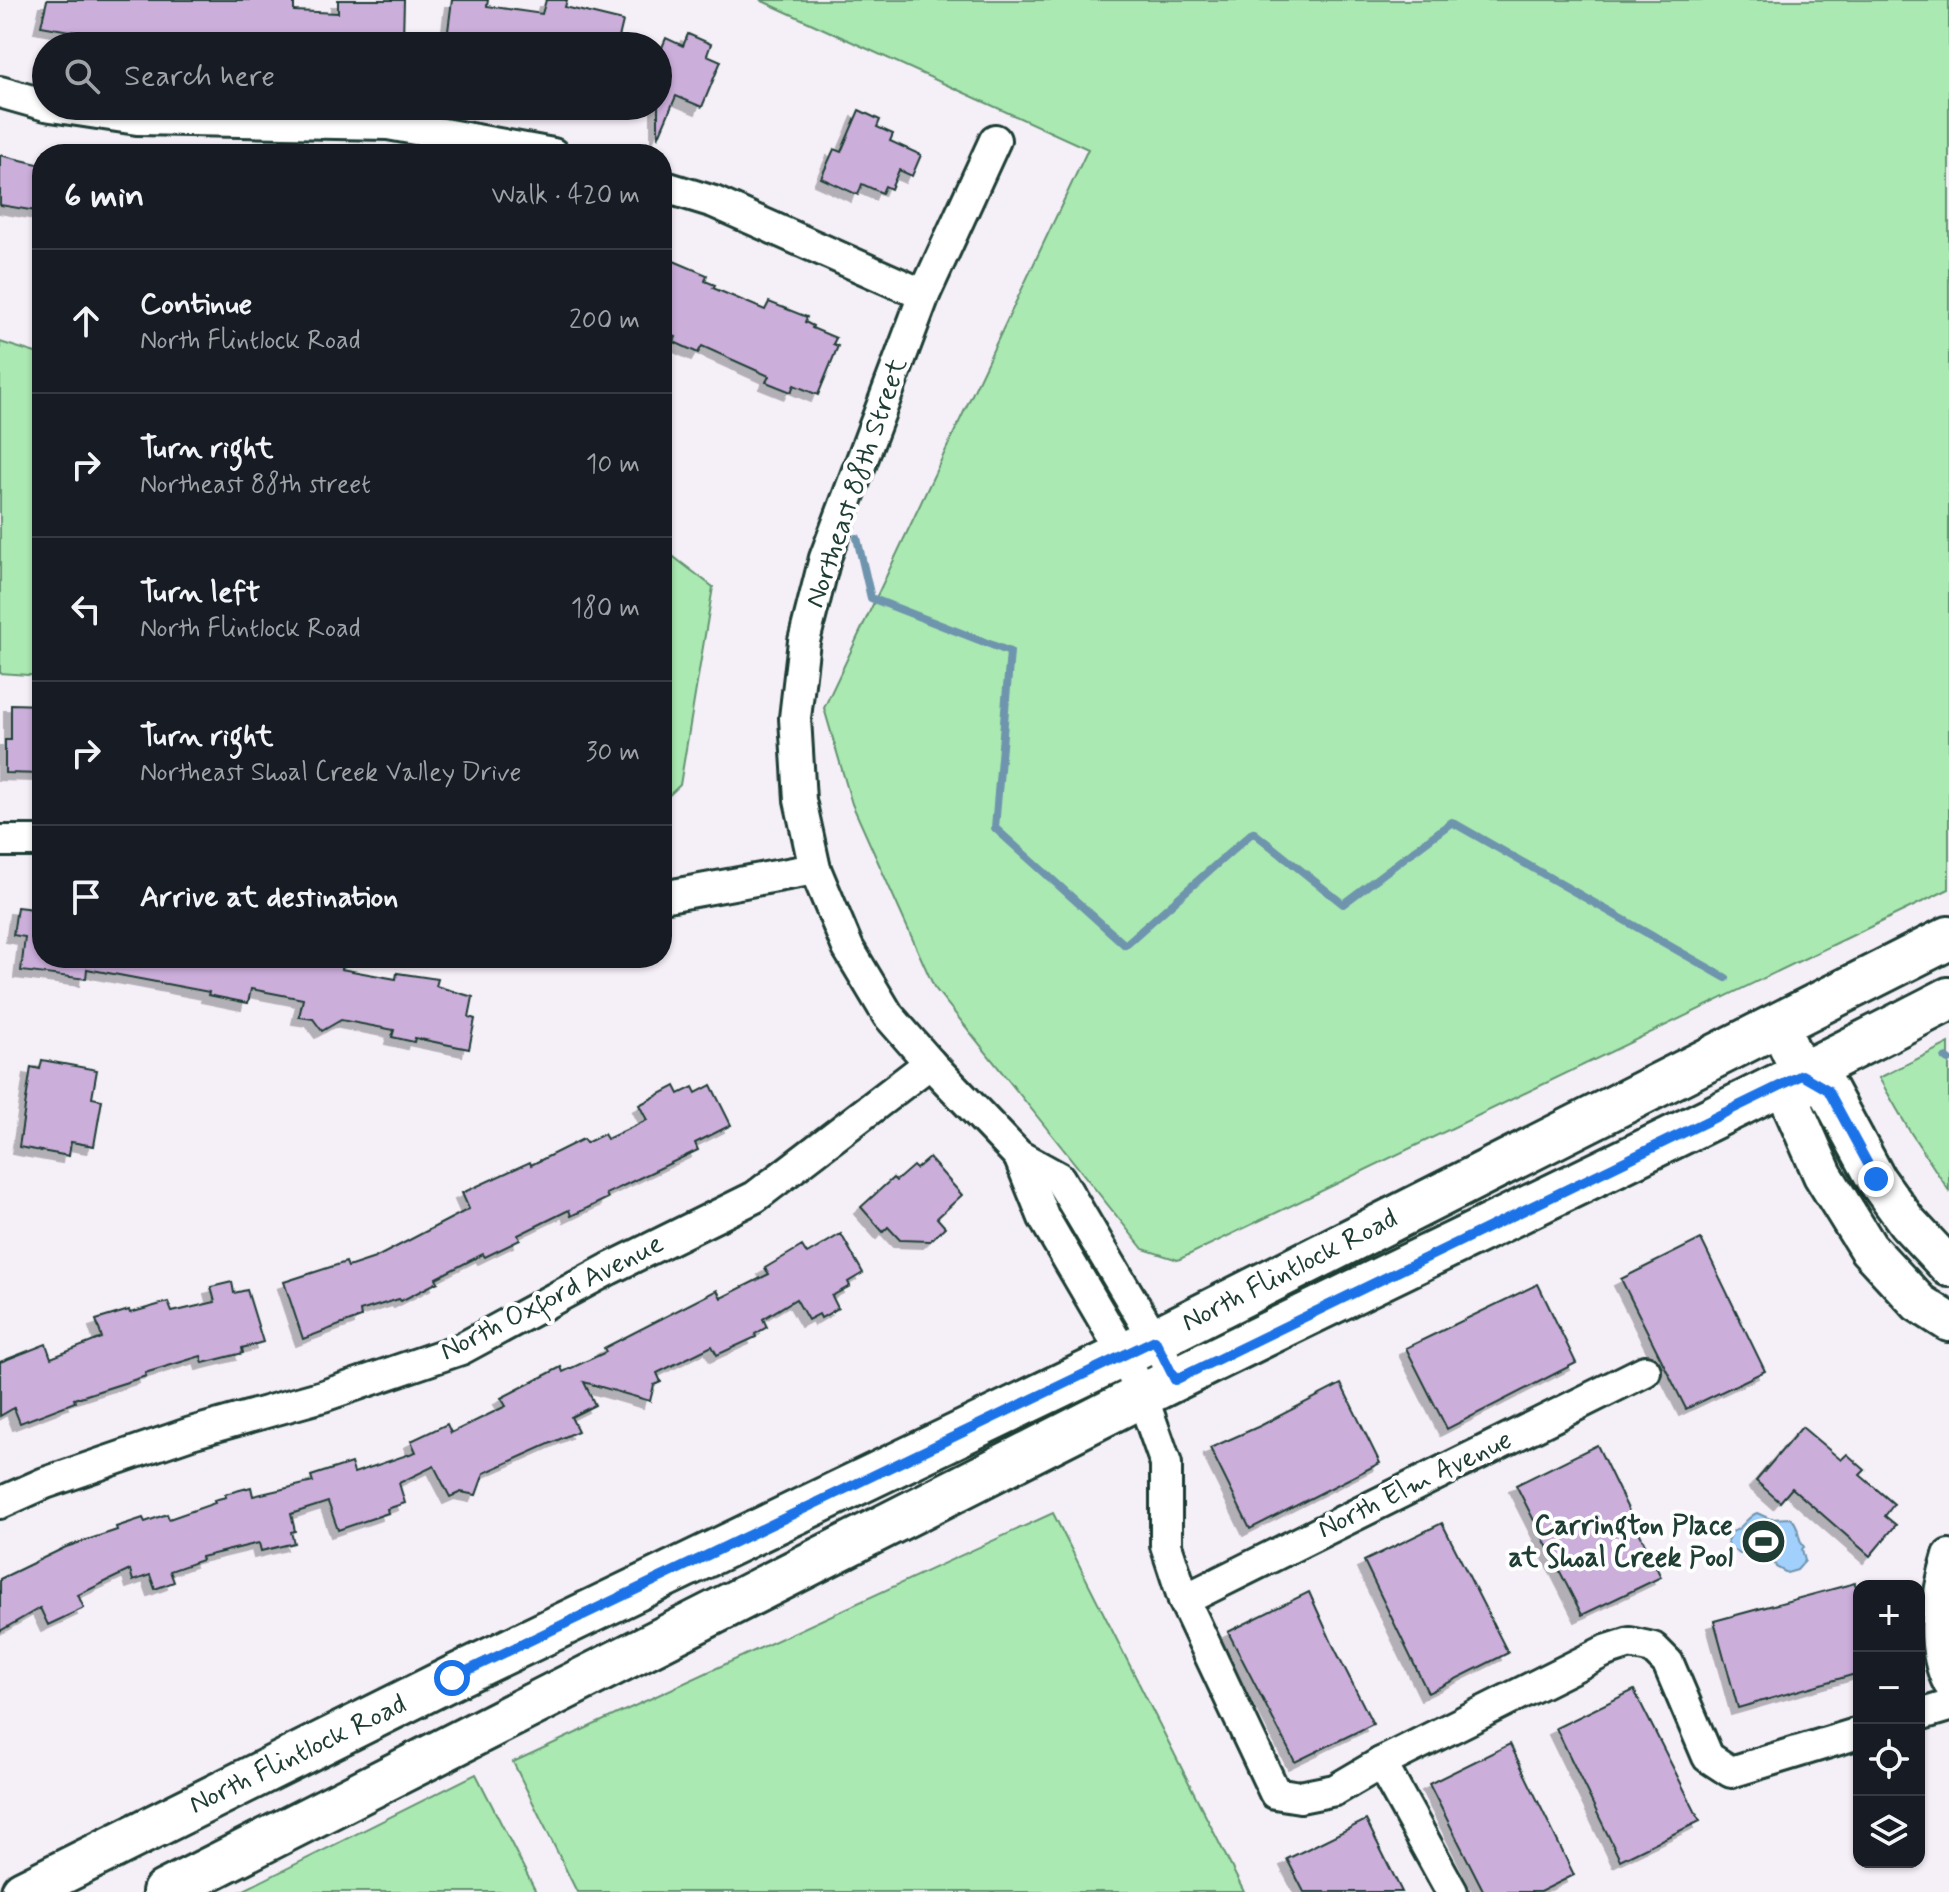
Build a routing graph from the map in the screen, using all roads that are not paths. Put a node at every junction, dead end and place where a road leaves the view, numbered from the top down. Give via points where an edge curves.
1 (0, 92) edge
2 (32, 101) edge
3 (187, 120) edge
4 (995, 140) dead end
5 (498, 144) edge
6 (672, 189) edge
7 (924, 295) junction
8 (0, 841) edge
9 (32, 841) edge
10 (815, 869) junction
11 (672, 895) edge
12 (1949, 938) edge
13 (1949, 999) edge
14 (1778, 1024) junction
15 (930, 1063) junction
16 (1802, 1075) junction
17 (1949, 1267) edge
18 (1949, 1322) edge
19 (1139, 1347) junction
20 (1645, 1371) dead end
21 (1159, 1388) junction
22 (0, 1503) edge
23 (1949, 1555) edge
24 (1184, 1600) junction
25 (1949, 1684) edge
26 (1949, 1706) edge
27 (1925, 1713) edge
28 (1853, 1735) edge
29 (1381, 1763) junction
30 (23, 1892) edge
31 (164, 1892) edge
32 (1452, 1892) edge

1 - 2 street
3 - 5 street via 388,124
4 - 7 street, Northeast 88th Street
6 - 7 street via 714,202
7 - 10 street, Northeast 88th Street via 825,558 804,641 795,718 800,800
8 - 9 street
10 - 11 street
10 - 15 street, Northeast 88th Street via 848,948 888,1015
12 - 14 main road, North Flintlock Road
13 - 16 main road, North Flintlock Road
14 - 16 street
14 - 19 main road, North Flintlock Road
15 - 19 street, Northeast 88th Street via 1019,1156 1059,1178
15 - 22 street, North Oxford Avenue via 755,1197 461,1349 191,1433
16 - 17 street via 1828,1090 1876,1179
16 - 18 street via 1793,1107 1823,1175 1868,1248 1919,1303
16 - 21 main road, North Flintlock Road
19 - 21 street, Northeast 88th Street
19 - 30 main road, North Flintlock Road via 452,1678
20 - 24 street, North Elm Avenue
21 - 24 street, Northeast 88th Street via 1166,1545
21 - 31 main road, North Flintlock Road
23 - 25 street via 1936,1630
24 - 29 street, Northeast 88th Street via 1275,1793 1300,1797 1335,1790
26 - 27 street
28 - 29 street via 1731,1772 1708,1757 1668,1663 1653,1648 1630,1643
29 - 32 street

